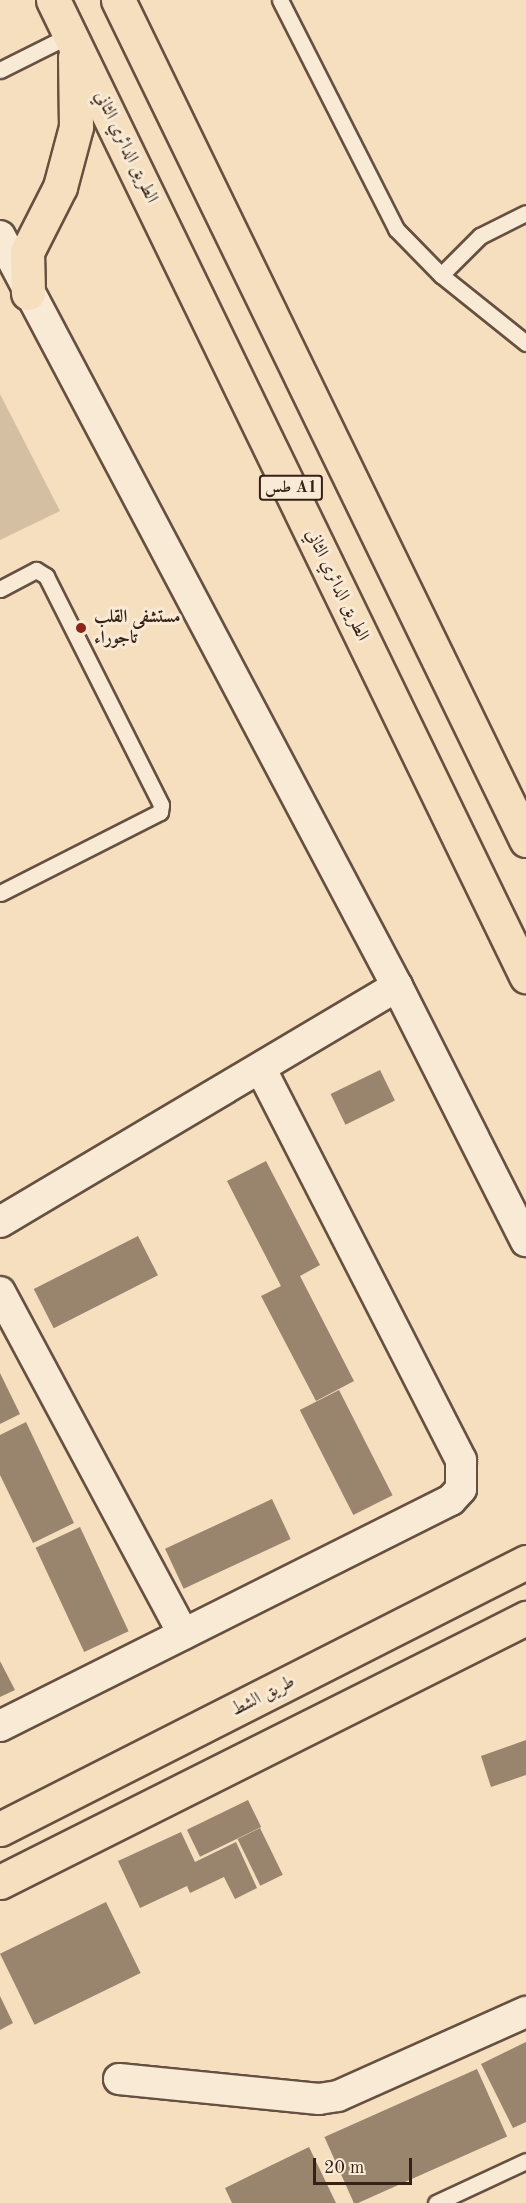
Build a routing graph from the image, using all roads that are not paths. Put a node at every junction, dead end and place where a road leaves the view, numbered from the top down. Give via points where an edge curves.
1 (53, 0) edge
2 (118, 0) edge
3 (280, 0) edge
4 (70, 35) junction
5 (0, 70) edge
6 (526, 213) edge
7 (0, 236) edge
8 (441, 275) junction
9 (28, 293) junction
10 (526, 343) edge
11 (0, 589) edge
12 (526, 840) edge
13 (0, 893) edge
14 (526, 976) edge
15 (397, 986) junction
16 (261, 1070) junction
17 (0, 1222) edge
18 (526, 1241) edge
19 (0, 1292) edge
20 (526, 1562) edge
21 (526, 1618) edge
22 (183, 1634) junction
23 (0, 1726) edge
24 (0, 1829) edge
25 (0, 1882) edge
26 (526, 2012) edge
27 (119, 2079) dead end
28 (526, 2161) edge
29 (436, 2203) edge

1 - 4 highway, الطريق الدائري الثاني / طس A1
2 - 12 highway, طس A1
3 - 8 lane via 374,193 396,229
4 - 5 lane
4 - 9 highway via 77,76 76,127 60,187 27,252
4 - 14 highway, الطريق الدائري الثاني / طس A1
6 - 8 lane via 480,236
7 - 9 street
8 - 10 lane
9 - 15 street
11 - 13 lane via 36,570 46,576 161,805 160,812
15 - 16 street
15 - 18 street
16 - 17 street
16 - 22 street via 464,1474 461,1489 451,1500
19 - 22 street
20 - 24 highway, طريق الشط
21 - 25 highway
22 - 23 street
26 - 27 street via 338,2096 319,2099
28 - 29 lane

